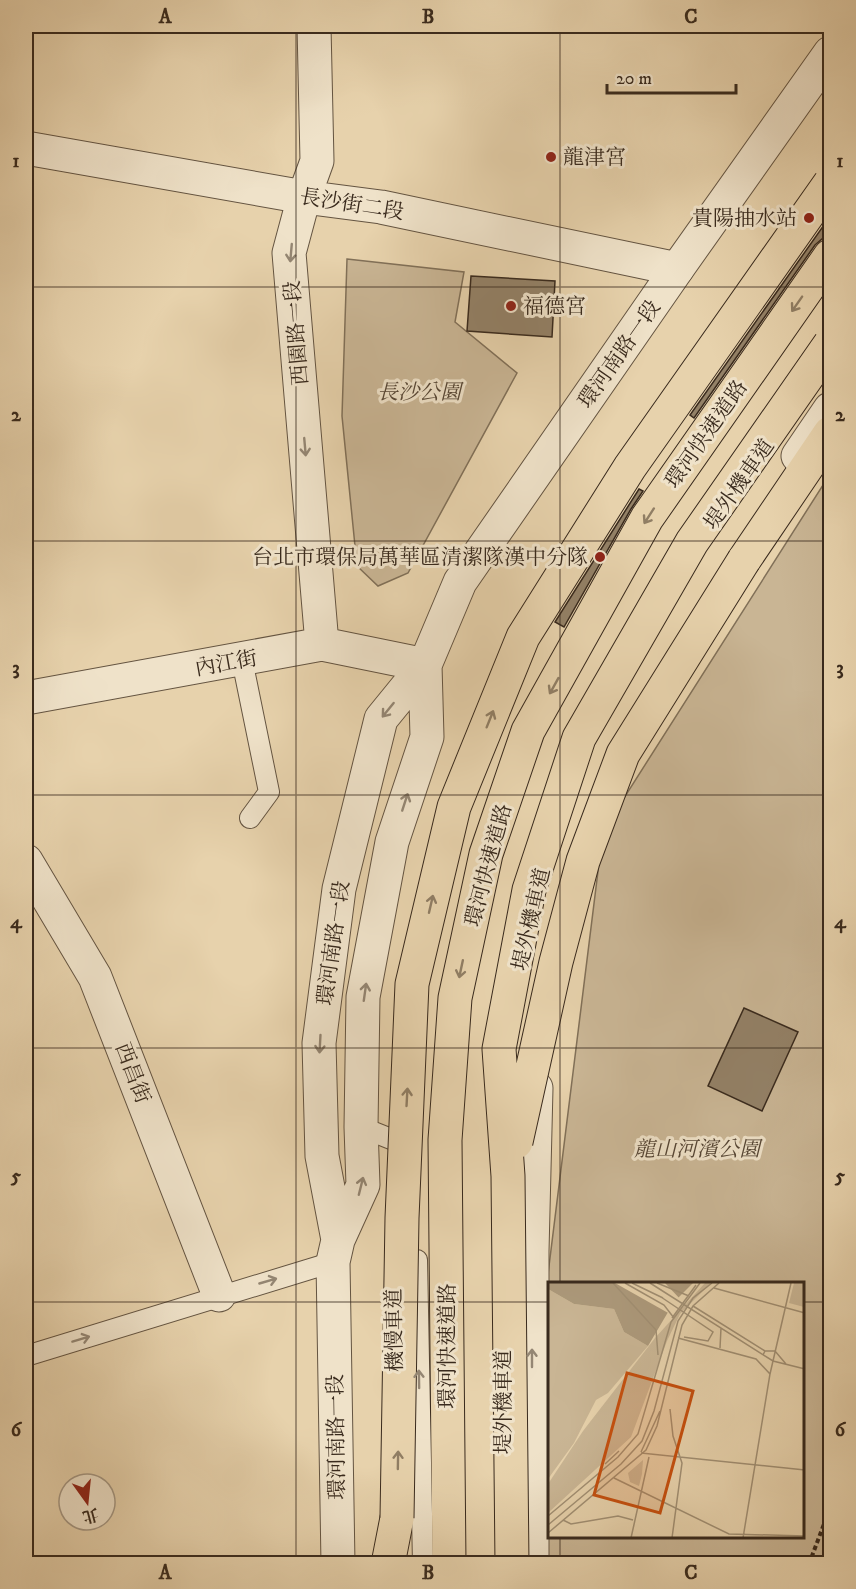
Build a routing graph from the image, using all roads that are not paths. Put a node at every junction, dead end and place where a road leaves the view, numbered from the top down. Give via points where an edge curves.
1 (314, 26) edge
2 (831, 53) edge
3 (26, 148) edge
4 (831, 183) edge
5 (304, 197) junction
6 (831, 256) edge
7 (677, 269) junction
8 (831, 344) edge
9 (831, 352) edge
10 (831, 409) edge
11 (831, 433) edge
12 (322, 644) junction
13 (242, 660) junction
14 (425, 665) junction
15 (26, 698) edge
16 (250, 818) dead end
17 (26, 861) edge
18 (361, 1127) junction
19 (508, 1176) junction
20 (336, 1251) junction
21 (219, 1295) junction
22 (26, 1356) edge
23 (398, 1518) junction
24 (338, 1563) edge
25 (388, 1563) edge
26 (400, 1563) edge
27 (423, 1563) edge
28 (449, 1563) edge
29 (503, 1563) edge
30 (512, 1563) edge
31 (532, 1563) edge

1 - 5 street, 西園路一段 via 317,161
2 - 7 street, 環河南路一段
3 - 5 street, 長沙街二段
23 -> 4 highway, bridge via 402,1218 412,984 454,807 524,636 630,467
5 - 7 street, 長沙街二段 via 381,207
5 -> 12 street, 西園路一段 via 289,253
6 -> 28 highway, 環河快速道路 via 646,518 528,731 486,854 455,998 445,1140
7 - 14 street, 環河南路一段 via 460,582
8 - 19 highway, bridge via 692,543 579,738 529,890 500,1049
9 - 29 street, 堤外機車道 via 697,545 585,742 532,892 509,1030 503,1248
31 -> 10 street, 堤外機車道 via 537,1042 560,903 613,756 725,562
11 - 19 highway, bridge via 744,560 623,754 583,861
12 - 13 street, 內江街
12 - 14 street, 內江街
13 - 15 street, 內江街
13 - 16 lane via 269,792
18 -> 14 street, 環河南路一段 via 363,997 392,842 427,737
14 -> 20 street, 環河南路一段 via 381,719 339,889 319,1043 322,1156
17 - 21 street, 西昌街 via 96,977
20 -> 18 street, 環河南路一段 via 363,1185
27 -> 18 lane, 機慢車道 via 415,1166 401,1143
19 - 30 highway, bridge
21 -> 20 lane
20 - 24 street, 環河南路一段
22 -> 21 lane
23 - 25 highway
23 - 26 highway

